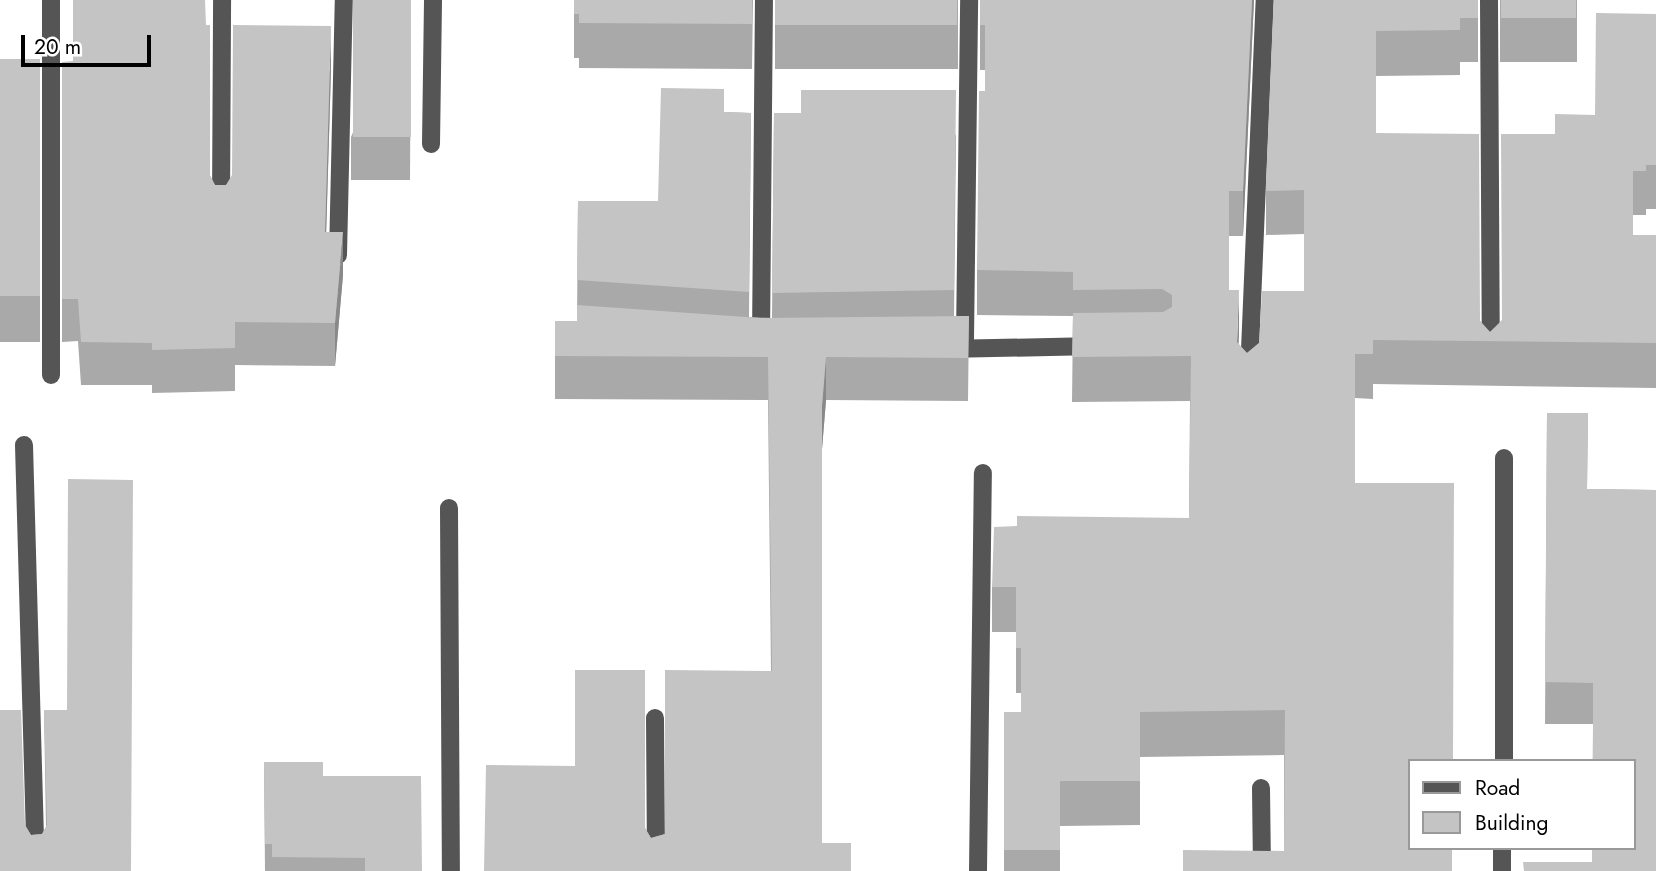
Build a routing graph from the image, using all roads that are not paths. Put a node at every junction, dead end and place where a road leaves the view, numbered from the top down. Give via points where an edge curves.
1 (51, 0) edge
2 (222, 0) edge
3 (344, 0) edge
4 (433, 0) edge
5 (764, 0) edge
6 (969, 0) edge
7 (1265, 0) edge
8 (1489, 0) edge
9 (431, 144) dead end
10 (221, 218) edge
11 (338, 257) edge
12 (1110, 346) edge
13 (924, 349) edge
14 (965, 349) junction
15 (761, 350) edge
16 (1492, 365) edge
17 (51, 375) dead end
18 (1248, 386) edge
19 (24, 445) dead end
20 (1503, 458) dead end
21 (983, 473) dead end
22 (449, 508) dead end
23 (655, 718) dead end
24 (1504, 759) edge
25 (1261, 788) dead end
26 (1502, 850) edge
27 (36, 871) edge
28 (451, 871) edge
29 (656, 871) edge
30 (978, 871) edge
31 (1262, 871) edge
32 (1502, 871) edge

1 - 17 lane
2 - 10 lane
3 - 11 lane
4 - 9 lane
5 - 15 lane
6 - 14 lane
7 - 18 lane
8 - 16 lane
12 - 14 lane
13 - 14 lane
19 - 27 lane
20 - 24 lane
21 - 30 lane
22 - 28 lane
23 - 29 lane
25 - 31 lane
26 - 32 lane

